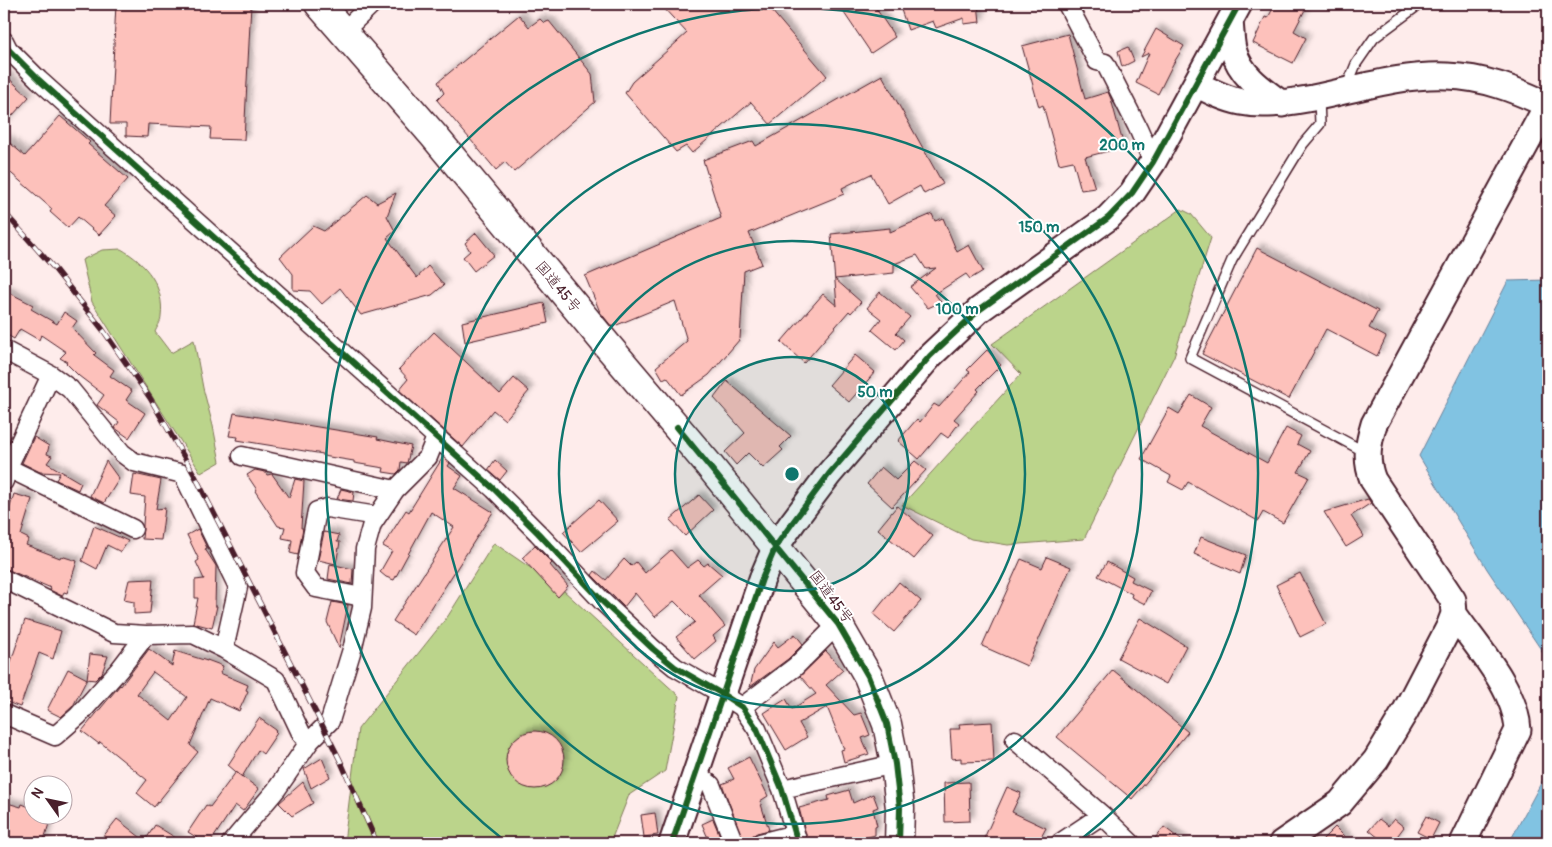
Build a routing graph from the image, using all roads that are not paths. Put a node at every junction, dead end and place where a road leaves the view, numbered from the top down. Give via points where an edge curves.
1 (319, 4) edge
2 (372, 4) edge
3 (1068, 4) edge
4 (1420, 4) edge
5 (1234, 12) edge
6 (343, 32) junction
7 (4, 41) edge
8 (1196, 84) junction
9 (1345, 91) junction
10 (1319, 96) junction
11 (1282, 104) junction
12 (1548, 105) edge
13 (1153, 162) junction
14 (4, 350) edge
15 (51, 375) junction
16 (436, 437) junction
17 (1367, 453) junction
18 (242, 456) dead end
19 (5, 471) edge
20 (395, 490) junction
21 (377, 516) junction
22 (132, 529) dead end
23 (776, 546) junction
24 (4, 579) edge
25 (362, 597) junction
26 (1454, 614) junction
27 (838, 624) junction
28 (146, 635) junction
29 (224, 649) junction
30 (732, 700) junction
31 (4, 714) edge
32 (1015, 740) dead end
33 (310, 742) junction
34 (895, 764) junction
35 (696, 772) junction
36 (782, 789) junction
37 (1102, 815) junction
38 (796, 838) edge
39 (231, 843) edge
40 (672, 843) edge
41 (734, 843) edge
42 (760, 843) edge
43 (899, 843) edge
44 (1060, 843) edge
45 (1131, 843) edge
46 (1282, 843) edge
47 (1463, 843) edge

1 - 6 highway, 国道45号
2 - 6 street
3 - 13 street via 1097,62 1105,63
4 - 9 lane via 1374,38 1356,64
5 - 8 street
5 - 11 street via 1234,49 1244,71 1256,86
6 - 23 highway, 国道45号 via 434,136
7 - 16 street via 39,80
8 - 11 street via 1241,102
8 - 13 street
9 - 10 street
9 - 12 street via 1418,77 1478,78
10 - 11 street
10 - 17 lane via 1320,124 1303,144 1232,260 1190,358
12 - 17 street via 1374,424
13 - 23 street via 1108,218 979,310 930,356 829,474
14 - 15 street
15 - 19 street
15 - 29 street via 70,389 122,453 134,462 183,474 238,587
16 - 20 street via 428,457
16 - 30 street via 494,488 602,602 652,648 675,667
17 - 26 street via 1373,480 1453,600
18 - 20 street
19 - 22 street
20 - 21 street
21 - 25 street via 365,549
21 - 25 street via 327,508 317,511 305,573 316,588
23 - 27 highway, 国道45号
23 - 30 street via 762,579
24 - 28 street via 114,633
25 - 33 street via 353,646 330,721
26 - 46 street via 1376,760 1340,803
26 - 47 street via 1504,685 1518,716 1518,730
27 - 30 street via 795,667
27 - 34 highway, 国道45号 via 868,676 887,724
28 - 29 street via 193,634
28 - 31 street via 78,716 55,736
29 - 33 street via 276,680 302,735
30 - 35 street
30 - 36 street via 757,729
32 - 37 street
33 - 39 street via 276,790
34 - 36 street
34 - 43 highway, 国道45号 via 900,808
35 - 40 street
35 - 41 street via 710,785
36 - 38 street
37 - 44 street
37 - 45 street
38 - 42 street

